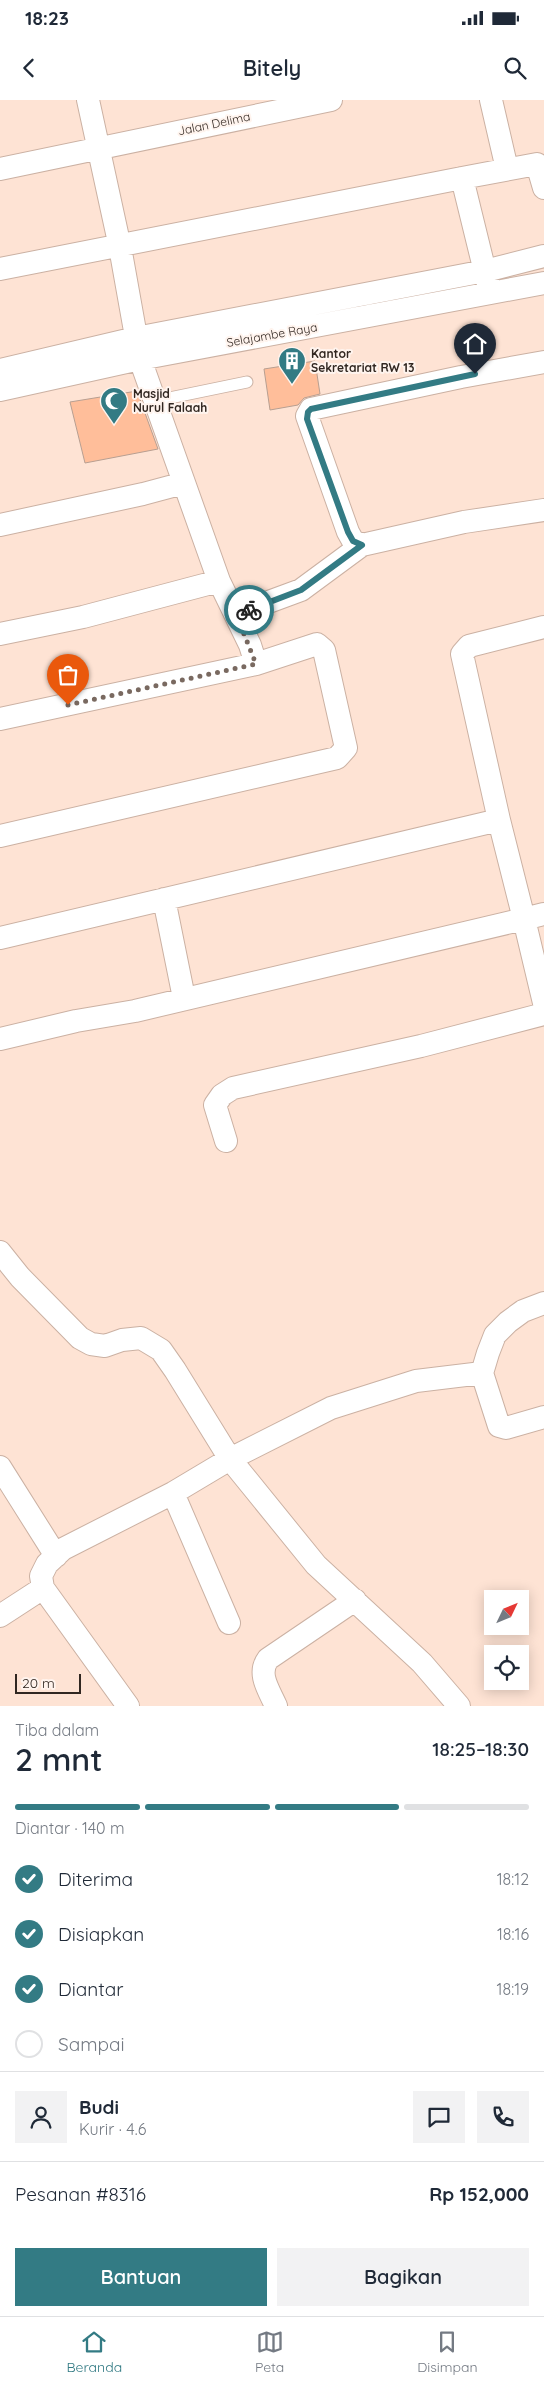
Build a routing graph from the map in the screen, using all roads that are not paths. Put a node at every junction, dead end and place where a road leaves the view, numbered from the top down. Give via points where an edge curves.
1 (88, 100) edge
2 (332, 100) edge
3 (492, 100) edge
4 (97, 148) junction
5 (540, 164) edge
6 (0, 169) edge
7 (507, 169) junction
8 (462, 178) junction
9 (544, 188) edge
10 (120, 247) junction
11 (544, 256) edge
12 (0, 269) edge
13 (485, 271) junction
14 (544, 283) edge
15 (491, 294) junction
16 (138, 348) junction
17 (544, 362) edge
18 (0, 370) edge
19 (247, 382) dead end
20 (0, 390) edge
21 (155, 401) junction
22 (184, 483) junction
23 (544, 510) edge
24 (0, 525) edge
25 (362, 545) junction
26 (219, 581) junction
27 (544, 628) edge
28 (0, 634) edge
29 (247, 638) junction
30 (0, 719) edge
31 (499, 820) junction
32 (0, 836) edge
33 (164, 899) junction
34 (534, 917) edge
35 (0, 938) edge
36 (184, 998) junction
37 (544, 1003) edge
38 (544, 1014) edge
39 (0, 1039) edge
40 (226, 1141) dead end
41 (0, 1252) edge
42 (544, 1303) edge
43 (482, 1373) junction
44 (544, 1417) edge
45 (230, 1459) junction
46 (0, 1466) edge
47 (173, 1492) junction
48 (56, 1556) junction
49 (43, 1588) junction
50 (355, 1600) junction
51 (0, 1616) edge
52 (229, 1624) dead end
53 (128, 1706) edge
54 (276, 1706) edge
55 (459, 1706) edge

1 - 4 street
2 - 4 street, Jalan Delima
3 - 7 street
4 - 6 street, Jalan Delima
4 - 10 street
5 - 7 street
5 - 9 street
7 - 8 street
8 - 10 street
8 - 13 street
10 - 12 street
10 - 16 street
11 - 13 street
13 - 15 street
13 - 16 street
14 - 15 street, Selajambe Raya
15 - 16 street, Selajambe Raya
16 - 18 street
16 - 20 street, Selajambe Raya
16 - 21 street
17 - 25 street via 461,377 308,412 307,419 348,532 353,541
19 - 21 lane
21 - 22 street
22 - 24 street
22 - 26 street
23 - 25 street via 464,522
25 - 29 street via 301,590
26 - 28 street via 83,617
26 - 29 street
27 - 31 street via 469,646 462,654
29 - 30 street
29 - 32 street via 322,647 346,744 342,755
31 - 33 street
31 - 34 street
33 - 35 street
33 - 36 street
34 - 36 street
34 - 37 street
36 - 39 street
38 - 40 street via 412,1048 233,1088 215,1105
41 - 45 street via 80,1338 105,1346 141,1338 161,1350
42 - 43 street via 523,1311 496,1335
43 - 44 street via 499,1426 506,1428
43 - 45 street via 416,1381 330,1408
45 - 47 street
45 - 50 street via 316,1565
46 - 48 street
47 - 48 street via 67,1547
47 - 52 street
48 - 49 street via 41,1576
49 - 51 street
49 - 53 street
50 - 54 street via 268,1659 262,1667
50 - 55 street via 422,1663

